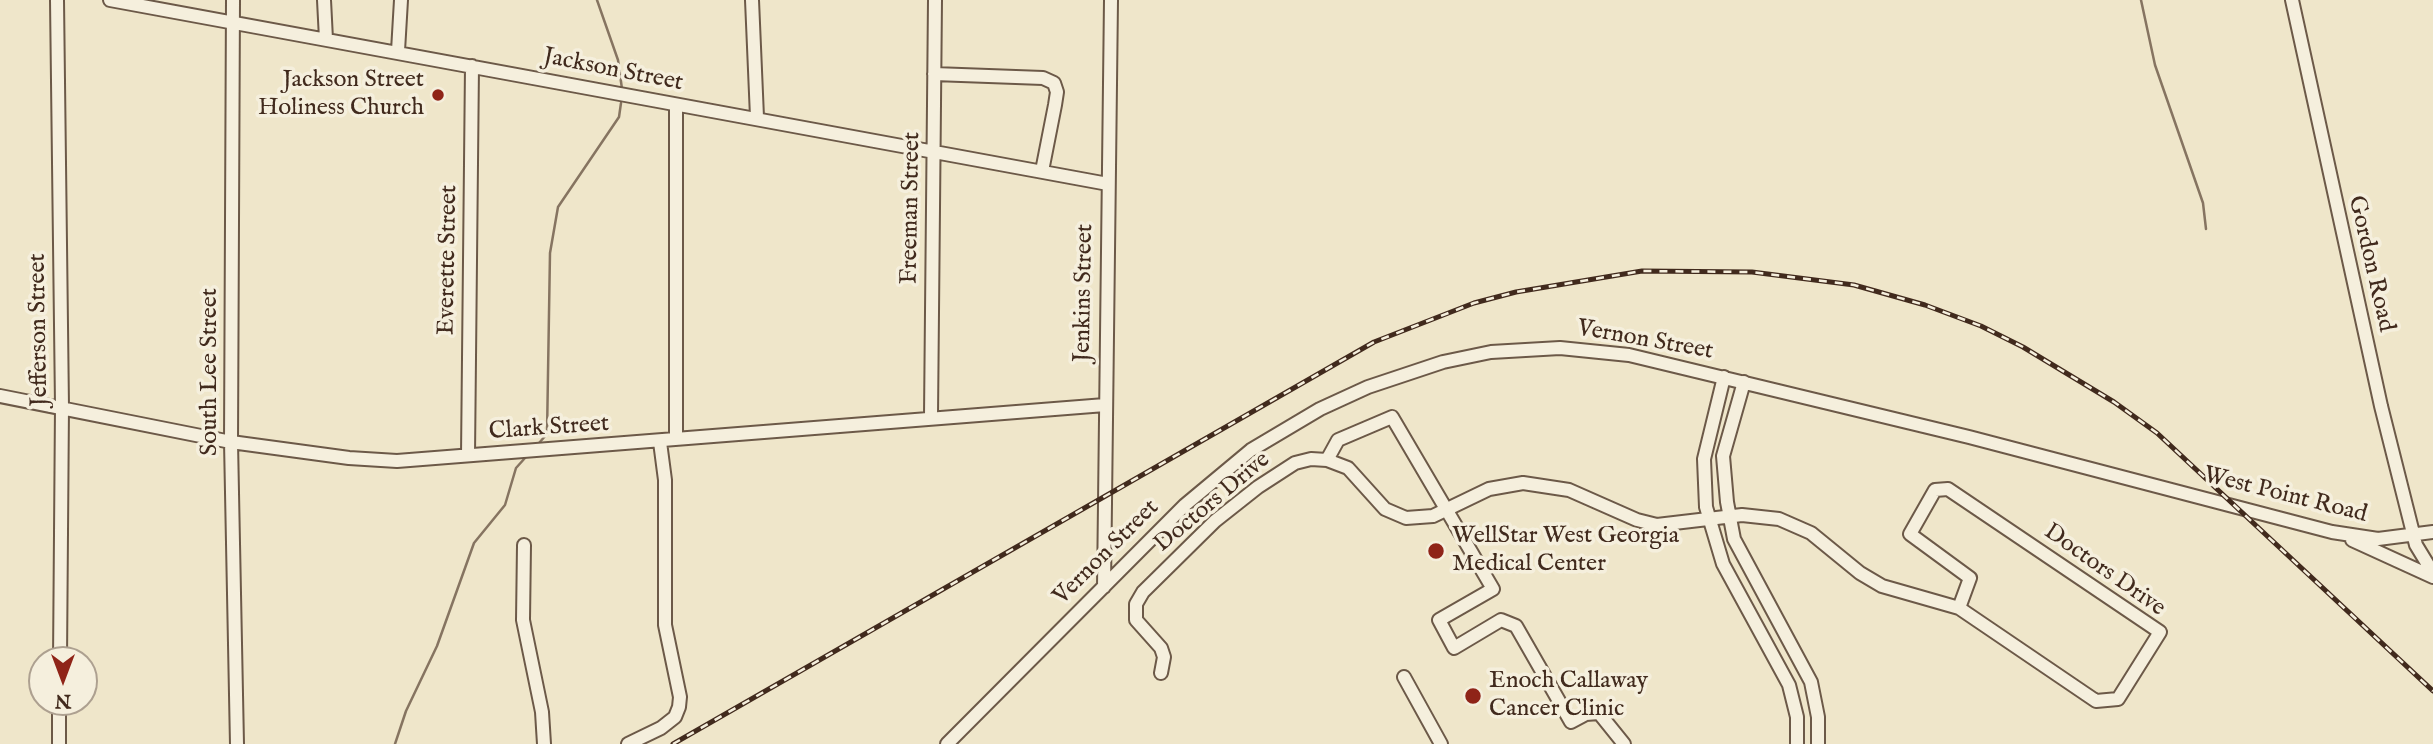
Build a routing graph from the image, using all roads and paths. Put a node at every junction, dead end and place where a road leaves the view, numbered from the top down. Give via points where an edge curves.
1 (57, 0) edge
2 (110, 0) edge
3 (233, 0) edge
4 (324, 0) edge
5 (401, 0) edge
6 (752, 0) edge
7 (935, 0) edge
8 (1111, 0) edge
9 (2292, 0) edge
10 (138, 3) edge
11 (233, 23) junction
12 (326, 39) junction
13 (398, 51) junction
14 (472, 66) junction
15 (934, 74) junction
16 (676, 105) junction
17 (757, 117) junction
18 (933, 150) junction
19 (1042, 172) junction
20 (1108, 184) junction
21 (1724, 377) junction
22 (1744, 382) junction
23 (0, 396) edge
24 (1105, 405) junction
25 (62, 406) junction
26 (931, 416) junction
27 (676, 439) junction
28 (231, 442) junction
29 (660, 442) junction
30 (468, 455) junction
31 (1327, 460) junction
32 (2168, 489) joint
33 (1448, 510) junction
34 (1730, 516) junction
35 (1708, 519) junction
36 (2332, 532) junction
37 (2433, 532) edge
38 (2414, 537) junction
39 (524, 545) dead end
40 (2433, 575) edge
41 (1104, 587) junction
42 (1959, 608) junction
43 (60, 646) edge
44 (1161, 673) dead end
45 (1404, 677) dead end
46 (59, 716) edge
47 (59, 744) edge
48 (237, 744) edge
49 (544, 744) edge
50 (628, 744) edge
51 (947, 744) edge
52 (1441, 744) edge
53 (1623, 744) edge
54 (1797, 744) edge
55 (1818, 744) edge

1 - 25 street, Jefferson Street
2 - 10 street, Jackson Street
3 - 11 street, South Lee Street
4 - 12 street
5 - 13 street
6 - 17 street
7 - 15 street, Freeman Street
8 - 20 street, Jenkins Street
9 - 38 street, Gordon Road via 2337,215
10 - 11 street, Jackson Street
11 - 12 street, Jackson Street
11 - 28 street, South Lee Street
12 - 13 street, Jackson Street
13 - 14 street, Jackson Street
14 - 16 street, Jackson Street
14 - 30 street, Everette Street
15 - 18 street, Freeman Street
15 - 19 street via 1043,78 1054,83 1057,92
16 - 17 street, Jackson Street
16 - 27 street
17 - 18 street, Jackson Street
18 - 19 street, Jackson Street
18 - 26 street, Freeman Street
19 - 20 street, Jackson Street
20 - 24 street, Jenkins Street
21 - 22 street, Vernon Street
21 - 35 street via 1704,459
21 - 41 street, Vernon Street via 1629,355 1560,348 1467,356 1393,377 1320,409 1251,450 1185,505
22 - 32 street, Vernon Street
22 - 34 street via 1723,456
23 - 25 street, Clark Street
24 - 26 street, Clark Street
24 - 41 street, Jenkins Street
25 - 28 street, Clark Street
25 - 43 street, Jefferson Street
26 - 27 street, Clark Street
27 - 29 street, Clark Street
28 - 30 street, Clark Street via 397,461
28 - 48 street, South Lee Street
29 - 30 street, Clark Street
29 - 50 street via 665,480 663,587 679,707 676,717 661,728
31 - 33 street via 1354,473 1377,501 1395,514 1418,519
31 - 33 street via 1338,440 1392,417
31 - 44 street, Doctors Drive via 1295,463 1258,487 1143,592 1136,604 1136,620 1161,648
32 - 36 street, West Point Road
33 - 35 street via 1489,489 1523,483 1576,492 1647,523 1667,526
33 - 53 street via 1493,589 1439,620 1454,648 1501,620 1516,626 1571,722 1599,713
34 - 35 street, Doctors Drive
34 - 42 street, Doctors Drive via 1754,515 1791,523 1882,586
34 - 55 street via 1734,540 1746,565 1811,682
35 - 54 street via 1723,564 1789,685 1797,717
36 - 38 street, West Point Road via 2378,539
36 - 40 street
37 - 38 street, West Point Road
38 - 40 street, Gordon Road
39 - 49 street via 523,620
41 - 51 street, Vernon Street
42 - 42 street, Doctors Drive via 1970,578 1910,534 1935,490 1948,489 2160,632 2118,699 2095,701
45 - 52 street
46 - 47 street

